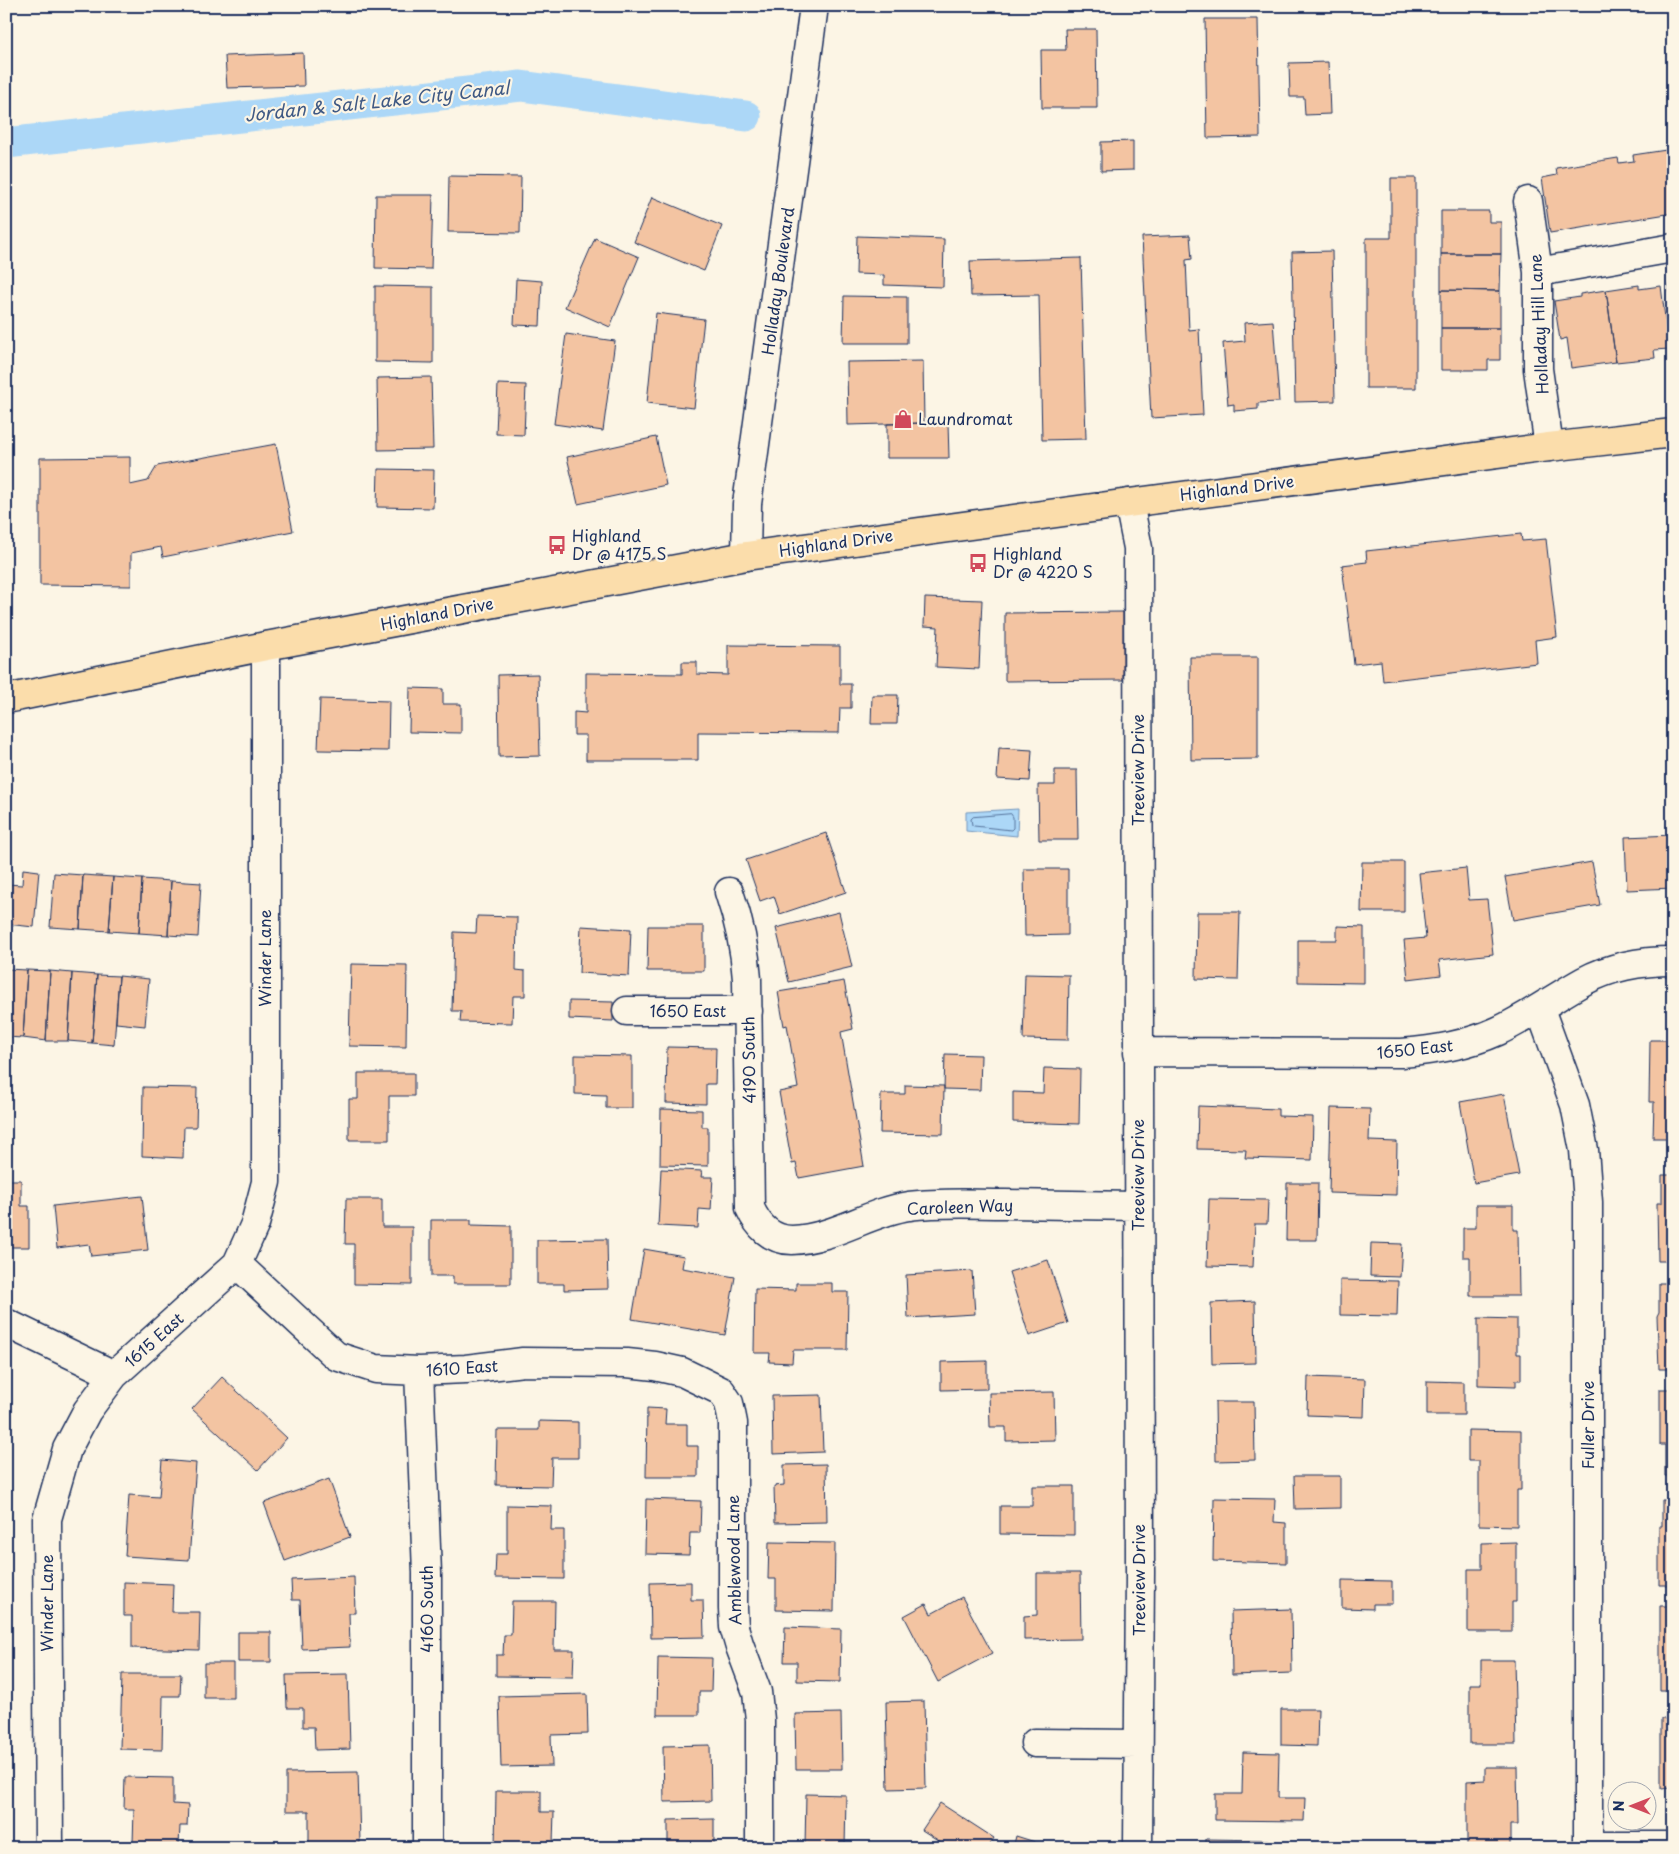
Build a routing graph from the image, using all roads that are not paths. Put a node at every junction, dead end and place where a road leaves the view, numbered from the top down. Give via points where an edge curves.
1 (814, 6) edge
2 (1528, 201) dead end
3 (1673, 248) edge
4 (1538, 272) junction
5 (1673, 433) edge
6 (1550, 447) junction
7 (1129, 502) junction
8 (746, 556) junction
9 (266, 646) junction
10 (6, 699) edge
11 (729, 892) dead end
12 (1673, 961) edge
13 (1540, 1009) junction
14 (748, 1011) junction
15 (627, 1012) dead end
16 (1138, 1052) junction
17 (1138, 1206) junction
18 (761, 1227) joint
19 (237, 1264) junction
20 (6, 1323) edge
21 (419, 1371) junction
22 (114, 1375) junction
23 (721, 1392) joint
24 (1035, 1744) dead end
25 (1138, 1744) junction
26 (1673, 1846) edge
27 (1588, 1847) edge
28 (49, 1848) edge
29 (427, 1848) edge
30 (760, 1848) edge
31 (1138, 1848) edge

1 - 8 street, Holladay Boulevard via 747,504
2 - 4 street, Holladay Hill Lane
3 - 4 street
4 - 6 street, Holladay Hill Lane via 1538,369
5 - 6 main road, Highland Drive
6 - 7 main road, Highland Drive
7 - 8 main road, Highland Drive
7 - 16 street, Treeview Drive via 1138,548
8 - 9 main road, Highland Drive
9 - 10 main road, Highland Drive
9 - 19 street, Winder Lane via 266,1182 255,1224
11 - 14 street, 4190 South via 739,918 744,946
12 - 13 street, 1650 East via 1624,966 1585,980
13 - 16 street, 1650 East via 1498,1031 1443,1049 1402,1053
13 - 27 street, Fuller Drive via 1575,1104 1584,1150 1588,1202
14 - 15 street, 1650 East
14 - 18 street, 4190 South via 749,1194 750,1208
16 - 17 street, Treeview Drive
17 - 18 street, Caroleen Way via 908,1206 823,1234 792,1240 776,1238
17 - 25 street, Treeview Drive
19 - 21 street, 1610 East via 336,1356 376,1369
19 - 22 street, 1615 East
20 - 22 street, 1615 East
21 - 23 street, 1610 East via 523,1362 627,1364 682,1372
21 - 29 street, 4160 South via 427,1573
22 - 28 street, Winder Lane via 87,1410 67,1449 47,1519
23 - 30 street, Amblewood Lane via 729,1403 733,1423 734,1627 757,1692 760,1720
24 - 25 street
25 - 31 street, Treeview Drive
26 - 27 street

